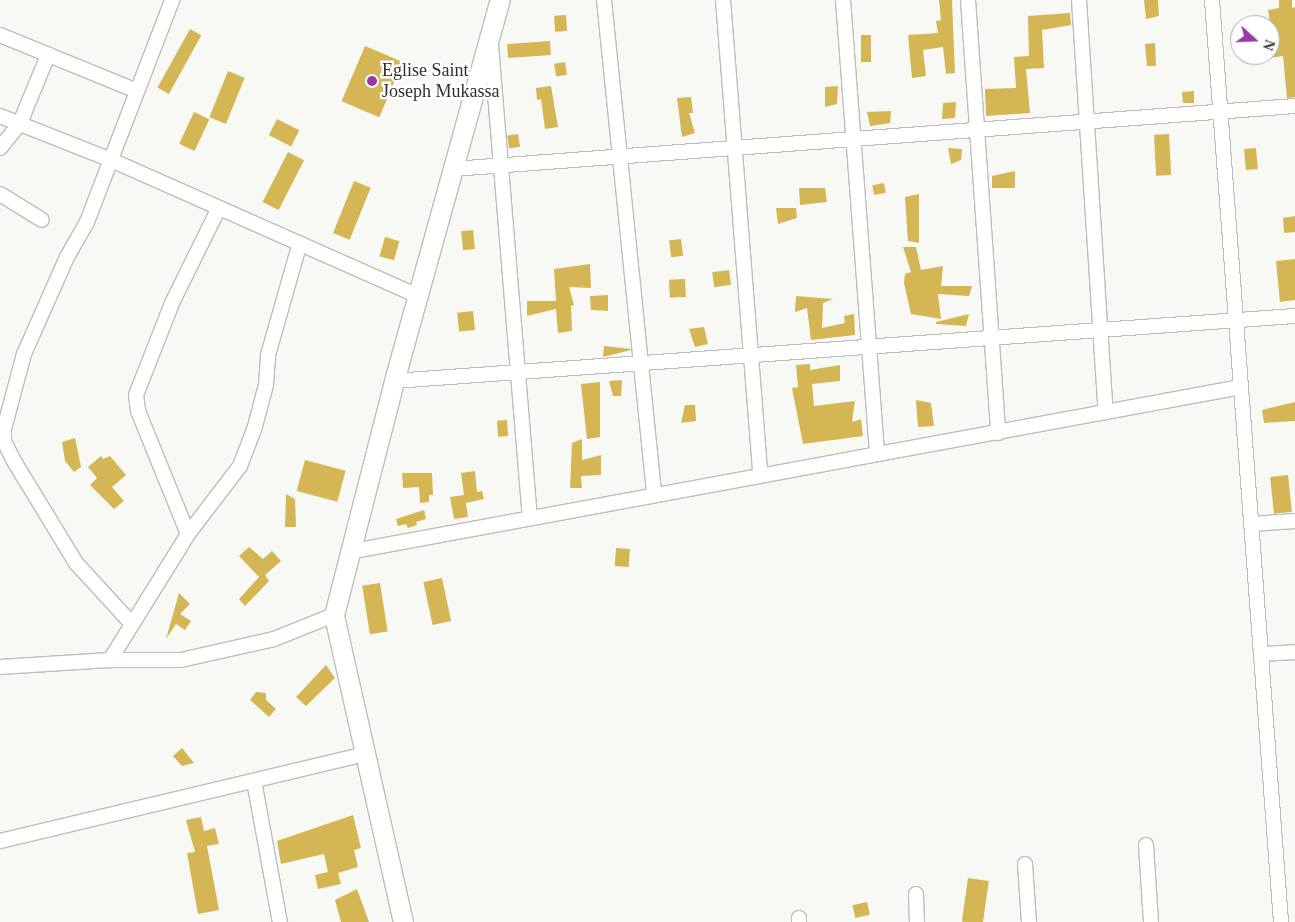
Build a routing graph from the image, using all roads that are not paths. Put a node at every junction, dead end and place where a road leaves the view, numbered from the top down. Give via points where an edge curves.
1 (172, 0) edge
2 (500, 0) edge
3 (604, 0) edge
4 (723, 0) edge
5 (843, 0) edge
6 (968, 0) edge
7 (1079, 0) edge
8 (1212, 0) edge
9 (490, 34) junction
10 (0, 35) edge
11 (48, 55) junction
12 (137, 92) junction
13 (1295, 106) edge
14 (1220, 112) junction
15 (0, 116) edge
16 (1087, 122) junction
17 (20, 123) junction
18 (978, 130) junction
19 (853, 139) junction
20 (0, 148) edge
21 (735, 148) junction
22 (620, 156) junction
23 (111, 160) junction
24 (501, 165) junction
25 (453, 169) junction
26 (0, 194) edge
27 (219, 208) junction
28 (42, 220) dead end
29 (300, 243) junction
30 (418, 296) junction
31 (1295, 316) edge
32 (1236, 320) junction
33 (1102, 330) junction
34 (992, 338) junction
35 (867, 347) junction
36 (752, 356) junction
37 (640, 362) junction
38 (517, 372) junction
39 (394, 380) junction
40 (1241, 387) junction
41 (1106, 412) junction
42 (998, 432) junction
43 (2, 442) edge
44 (877, 454) junction
45 (760, 475) junction
46 (654, 494) junction
47 (530, 517) junction
48 (1295, 522) edge
49 (1251, 524) junction
50 (188, 534) junction
51 (348, 552) junction
52 (334, 615) junction
53 (131, 623) junction
54 (1295, 652) edge
55 (1261, 654) junction
56 (110, 660) junction
57 (0, 668) edge
58 (365, 754) junction
59 (254, 781) junction
60 (0, 841) edge
61 (1146, 845) dead end
62 (1025, 864) dead end
63 (916, 894) dead end
64 (280, 922) edge
65 (403, 922) edge
66 (917, 922) edge
67 (1029, 922) edge
68 (1151, 922) edge
69 (1281, 922) edge

1 - 12 street
2 - 9 street
3 - 22 street
4 - 21 street
5 - 19 street
6 - 18 street
7 - 16 street
8 - 14 street
9 - 24 street
9 - 25 street
10 - 11 street
11 - 12 street
11 - 17 street
12 - 23 street
13 - 14 street
14 - 16 street
14 - 32 street
15 - 17 street
16 - 18 street
16 - 33 street
17 - 20 street
17 - 23 street
18 - 19 street
18 - 34 street
19 - 21 street
19 - 35 street
21 - 22 street
21 - 36 street
22 - 24 street
22 - 37 street
23 - 27 street
23 - 43 street via 87,222 67,257 24,354
24 - 25 street
24 - 38 street
25 - 30 street
26 - 28 street
27 - 29 street
27 - 50 street via 172,303 136,394 138,412
29 - 30 street
29 - 50 street via 268,355 266,385 259,412 244,457
30 - 39 street
31 - 32 street
32 - 33 street
32 - 40 street
33 - 34 street
33 - 41 street
34 - 35 street
34 - 42 street
35 - 36 street
35 - 44 street
36 - 37 street
36 - 45 street
37 - 38 street
37 - 46 street
38 - 39 street
38 - 47 street
39 - 51 street
40 - 41 street
40 - 49 street
41 - 42 street
42 - 44 street
43 - 53 street via 76,563
44 - 45 street
45 - 46 street
46 - 47 street
47 - 51 street
48 - 49 street
49 - 55 street
50 - 53 street via 173,563
51 - 52 street
52 - 56 street via 274,639 181,660
52 - 58 street
53 - 56 street
54 - 55 street
55 - 69 street
56 - 57 street
58 - 59 street
58 - 65 street
59 - 60 street
59 - 64 street
61 - 68 street
62 - 67 street
63 - 66 street

